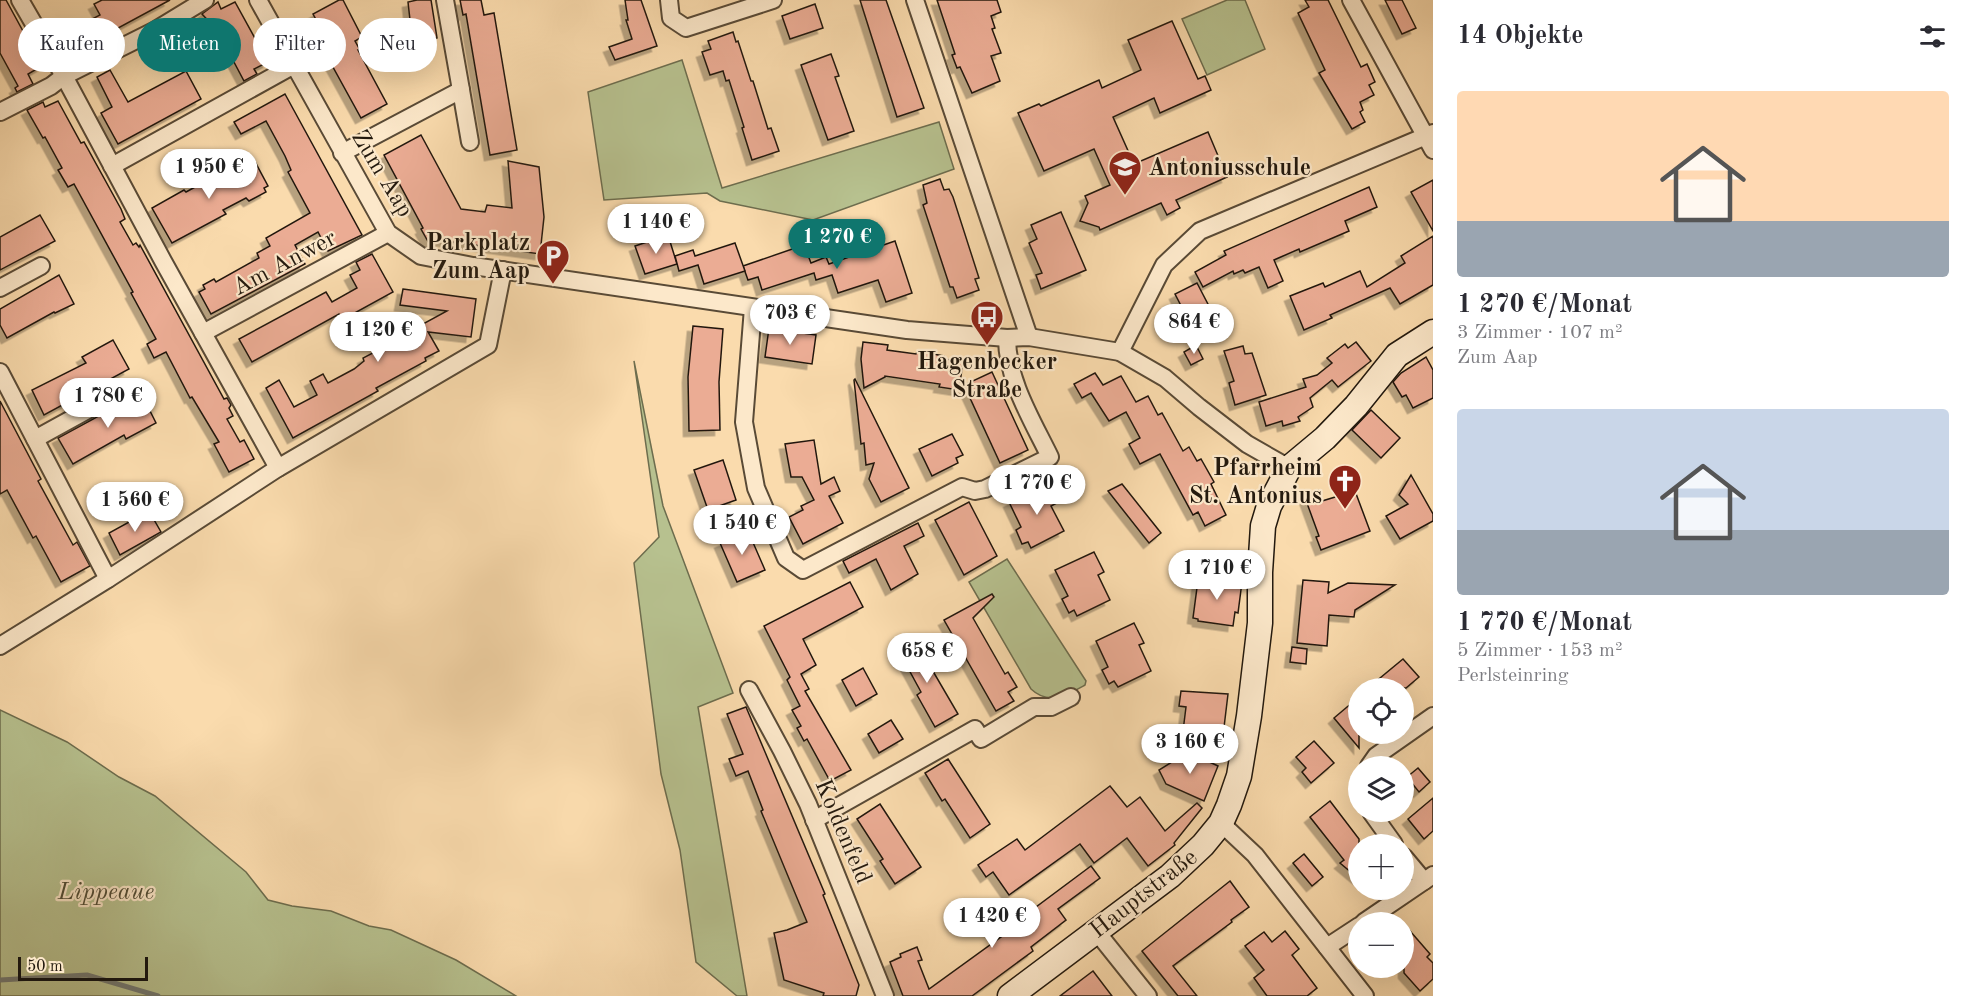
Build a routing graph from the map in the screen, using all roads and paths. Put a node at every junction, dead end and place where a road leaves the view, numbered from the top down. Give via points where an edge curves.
1 (20, 0) edge
2 (205, 0) edge
3 (258, 0) edge
4 (445, 0) edge
5 (669, 0) edge
6 (773, 0) edge
7 (915, 0) edge
8 (1351, 0) edge
9 (268, 18) edge
10 (281, 72) edge
11 (298, 72) edge
12 (64, 76) junction
13 (461, 90) junction
14 (0, 111) edge
15 (1431, 140) edge
16 (470, 142) dead end
17 (342, 153) junction
18 (112, 166) junction
19 (388, 233) junction
20 (41, 266) dead end
21 (503, 270) junction
22 (0, 288) edge
23 (753, 308) junction
24 (1433, 332) edge
25 (202, 333) junction
26 (1029, 337) junction
27 (1007, 338) junction
28 (1119, 352) junction
29 (0, 372) edge
30 (124, 390) dead end
31 (35, 439) junction
32 (278, 468) junction
33 (1289, 468) junction
34 (108, 579) junction
35 (0, 646) edge
36 (748, 690) dead end
37 (1071, 697) dead end
38 (1433, 716) edge
39 (1376, 756) edge
40 (814, 820) junction
41 (1221, 823) junction
42 (1414, 866) edge
43 (1428, 878) edge
44 (1379, 912) edge
45 (1096, 931) junction
46 (1348, 933) edge
47 (1327, 947) junction
48 (885, 996) edge
49 (1010, 996) edge
50 (1148, 996) edge
51 (1365, 996) edge

1 - 12 street
2 - 12 street via 154,31
3 - 9 street, Zum Aap
4 - 13 street
5 - 6 street via 671,18 686,28
7 - 26 street
8 - 15 street
10 - 18 street
11 - 17 street, Zum Aap
12 - 14 street
12 - 18 street
13 - 16 street
13 - 17 street
15 - 28 street via 1200,231 1164,265
17 - 19 street, Zum Aap
18 - 25 street
19 - 21 street, Zum Aap via 421,256
19 - 25 street, Am Anwer
20 - 22 street
21 - 23 street, Zum Aap
21 - 32 street via 488,345
23 - 27 street, Zum Aap via 907,330
23 - 27 street via 744,422 756,488 786,558 803,570 962,487 985,489 1050,457 1010,371
24 - 33 main road, Hauptstraße via 1397,356 1356,406
25 - 32 street
26 - 27 street, Zum Aap
26 - 28 street, Zum Aap
28 - 33 street, Zum Aap via 1166,378 1247,444
29 - 31 street
30 - 31 street
31 - 34 street
32 - 34 street
33 - 41 main road, Hauptstraße via 1263,526 1260,623 1249,717 1239,776
34 - 35 street
36 - 40 street, Koldenfeld
37 - 40 street via 1051,707 1034,708 981,739 975,729
38 - 39 street
40 - 48 street, Koldenfeld
41 - 45 main road, Hauptstraße via 1188,861
41 - 47 street via 1255,855
42 - 43 street
43 - 44 street
45 - 49 main road, Hauptstraße
45 - 50 street
46 - 47 street
47 - 51 street

